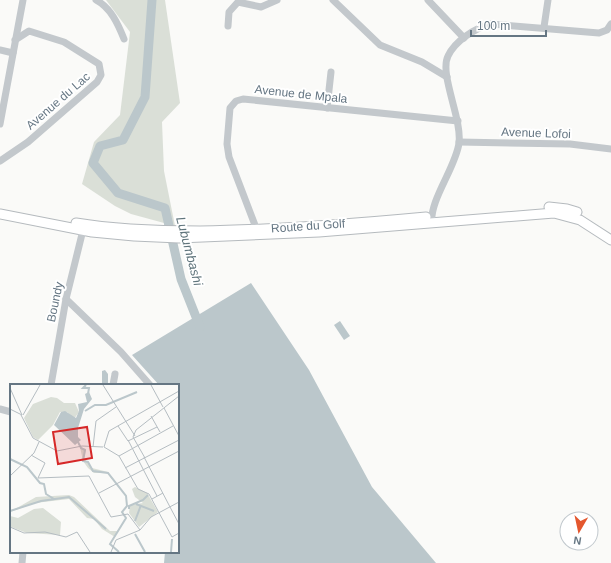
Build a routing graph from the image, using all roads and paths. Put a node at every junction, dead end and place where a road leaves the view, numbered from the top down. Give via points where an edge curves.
1 (24, 0) edge
2 (96, 0) edge
3 (277, 0) edge
4 (333, 0) edge
5 (428, 0) edge
6 (548, 0) edge
7 (611, 24) edge
8 (228, 26) dead end
9 (544, 27) junction
10 (464, 38) junction
11 (124, 39) dead end
12 (15, 40) junction
13 (0, 50) edge
14 (13, 53) junction
15 (331, 72) dead end
16 (446, 78) junction
17 (327, 108) junction
18 (458, 121) junction
19 (0, 124) edge
20 (459, 142) junction
21 (611, 149) edge
22 (0, 161) edge
23 (0, 209) edge
24 (0, 214) edge
25 (432, 220) junction
26 (84, 227) junction
27 (258, 233) junction
28 (611, 233) edge
29 (611, 240) edge
30 (66, 298) junction
31 (115, 374) dead end
32 (51, 384) edge
33 (113, 384) edge
34 (149, 384) edge
35 (0, 409) edge
36 (10, 412) edge
37 (24, 553) edge
38 (22, 563) edge

1 - 12 street
2 - 11 street via 106,7
3 - 8 street via 261,7 238,2 229,12
4 - 16 street via 380,45 422,62
5 - 10 street
6 - 9 street
7 - 9 street via 607,30 599,33
9 - 10 street via 490,24
10 - 16 street via 448,56
12 - 14 street
12 - 22 street, Avenue du Lac via 29,31 64,42 99,64 101,75 97,82 28,142
13 - 14 street
14 - 19 street
15 - 17 street
16 - 18 street
17 - 18 street, Avenue de Mpala
17 - 27 street, Avenue de Mpala via 242,99 232,104 228,150
18 - 20 street
20 - 21 street, Avenue Lofoi via 570,144
20 - 25 street
23 - 26 main road, Route du Golf
24 - 26 main road
25 - 27 main road, Route du Golf
25 - 28 main road, Route du Golf via 554,207 580,214
25 - 29 main road via 554,214 580,220
26 - 27 main road, Route du Golf via 175,234
26 - 30 street, Boundy
30 - 32 street, Boundy
30 - 34 street via 121,352
31 - 33 street
35 - 36 street
37 - 38 street

